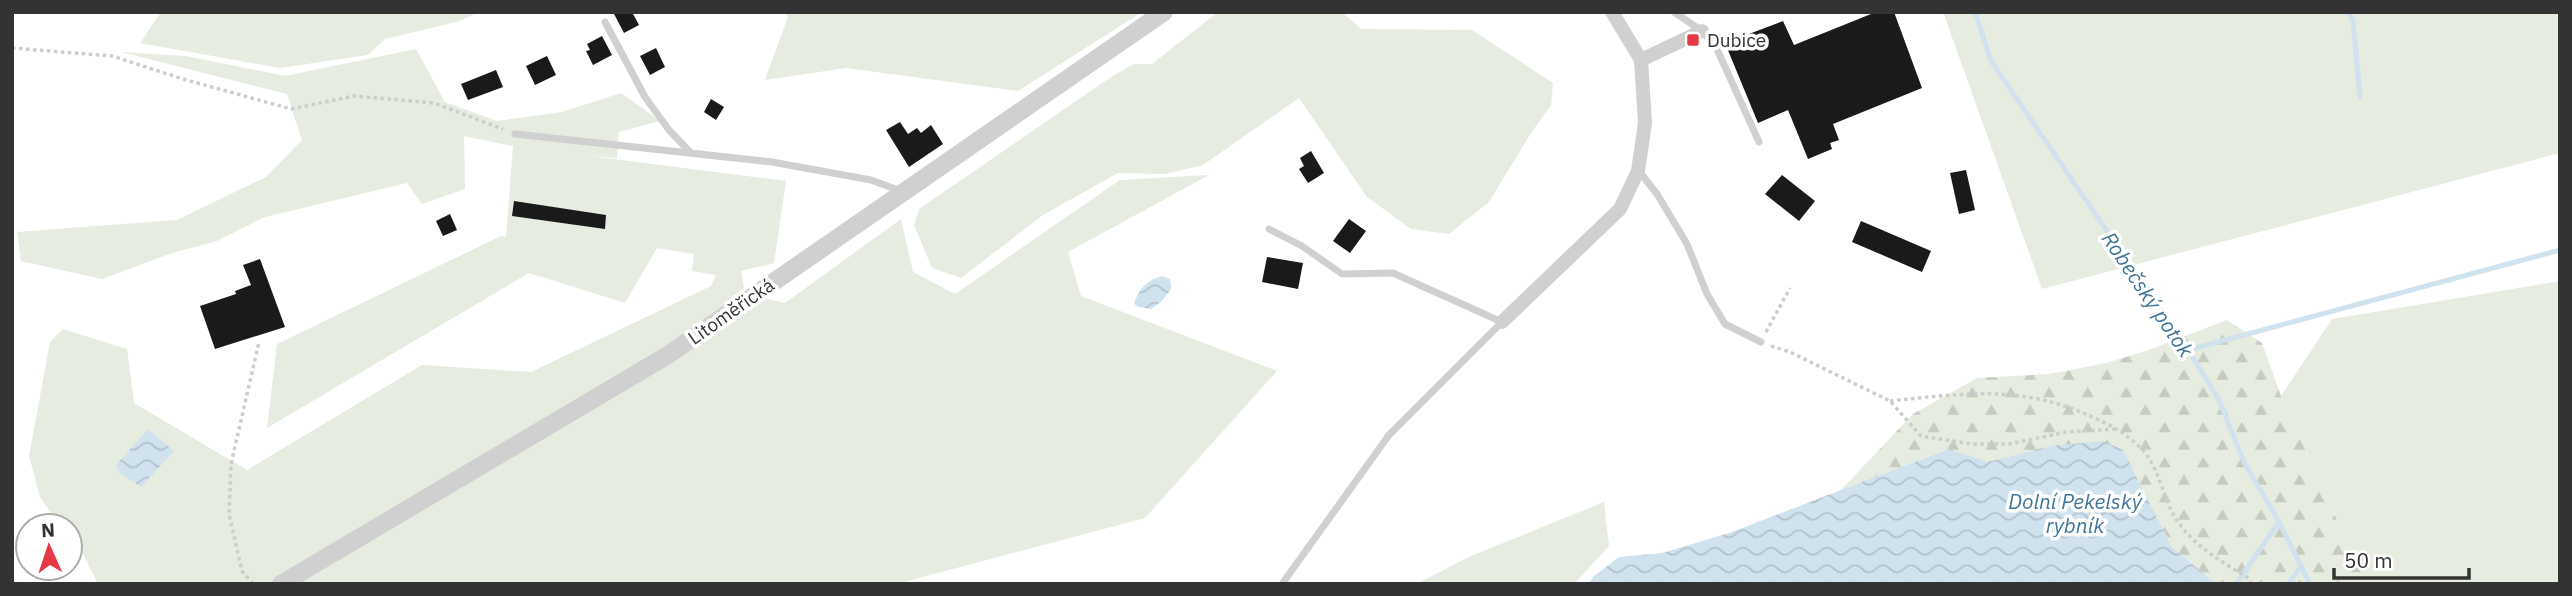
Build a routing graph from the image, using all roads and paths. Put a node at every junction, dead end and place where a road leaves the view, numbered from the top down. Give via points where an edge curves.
1 (1164, 12) edge
2 (1612, 12) edge
3 (1674, 12) edge
4 (605, 22) dead end
5 (1702, 31) junction
6 (12, 48) edge
7 (1641, 60) junction
8 (515, 134) joint
9 (1759, 142) dead end
10 (691, 153) junction
11 (1638, 171) junction
12 (905, 192) junction
13 (1269, 229) dead end
14 (1790, 288) dead end
15 (1502, 322) junction
16 (259, 342) dead end
17 (1761, 342) junction
18 (1890, 401) junction
19 (2118, 429) junction
20 (253, 584) edge
21 (281, 584) edge
22 (1282, 584) edge
23 (2251, 584) edge

1 - 12 street, Litoměřická
2 - 7 street
3 - 5 lane
4 - 10 lane via 645,97
5 - 7 street
5 - 9 lane via 1716,47
6 - 8 path via 112,56 291,109 354,96 433,103
7 - 11 street via 1645,123
8 - 10 lane
10 - 12 lane via 772,162 859,178
11 - 15 street via 1620,209
11 - 17 lane via 1687,244 1707,295 1725,324
12 - 21 street, Litoměřická via 668,355
13 - 15 lane via 1342,274 1393,273
14 - 17 path
15 - 22 lane via 1389,435
16 - 20 path via 231,464 229,514 242,571
17 - 18 path
18 - 19 path via 1973,393 2025,395 2079,410
18 - 19 path via 1921,436 1940,440 2009,444 2066,432
19 - 23 path via 2147,455 2174,516 2205,551

